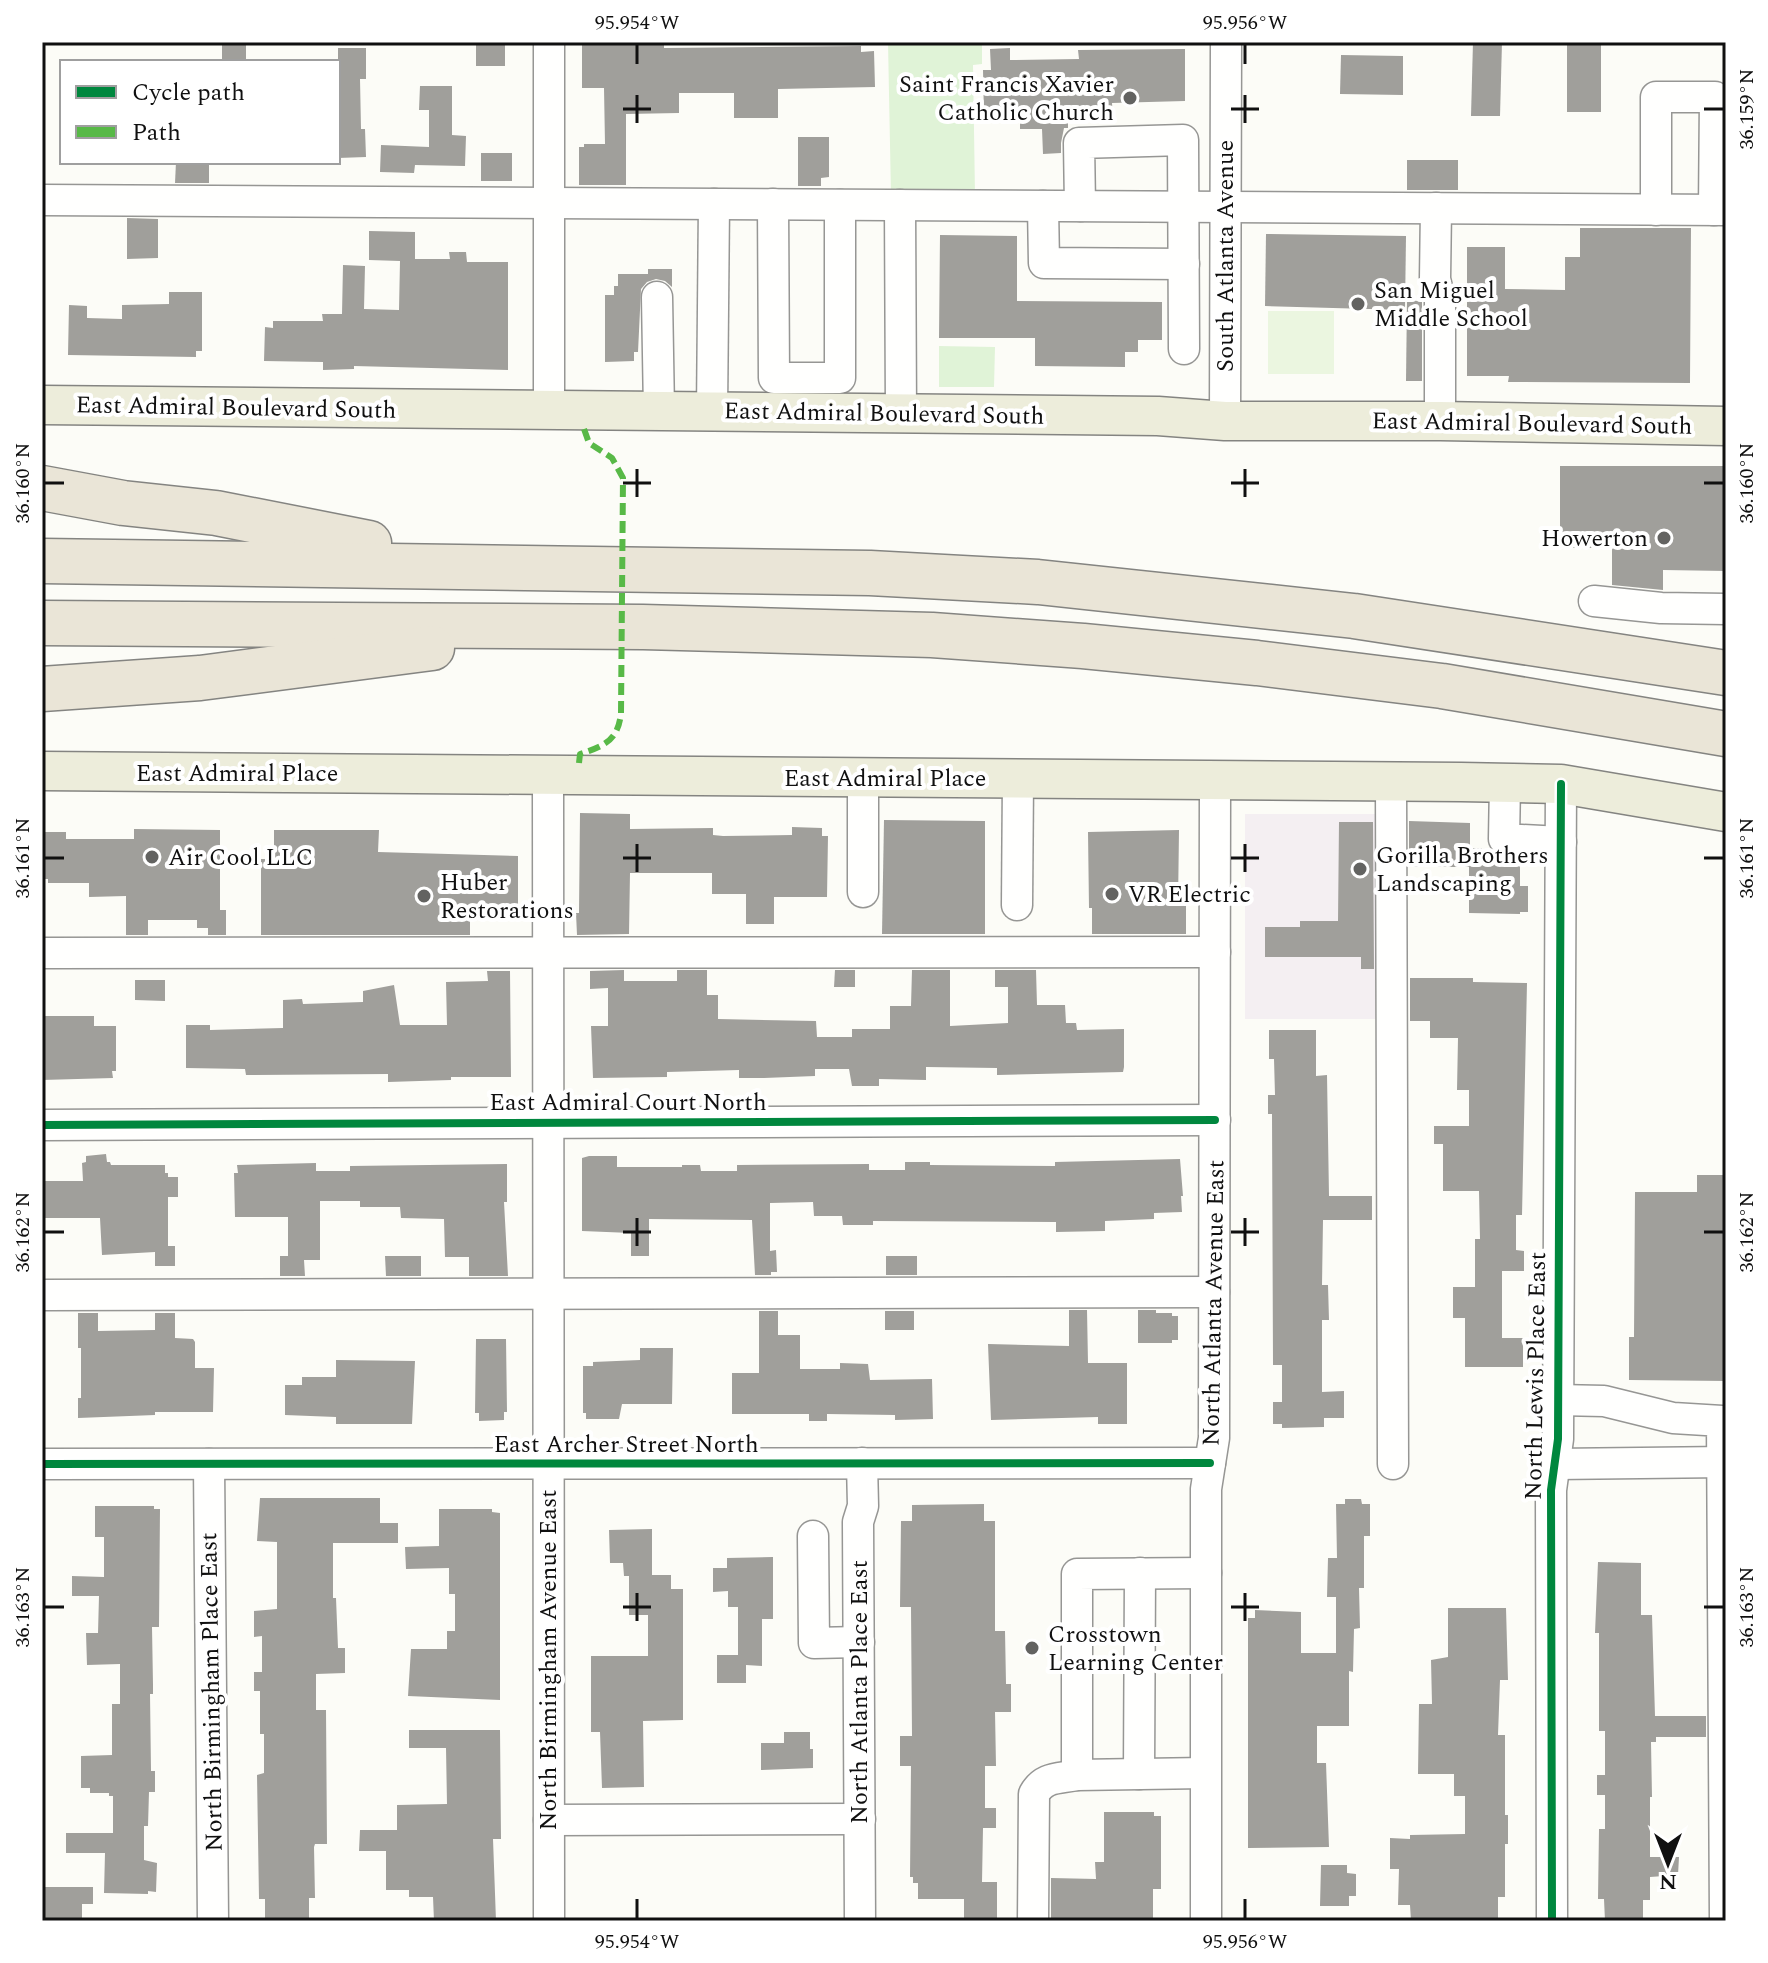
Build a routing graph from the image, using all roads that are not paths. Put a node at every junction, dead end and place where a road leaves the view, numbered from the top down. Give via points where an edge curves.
1 (549, 42) edge
2 (1226, 42) edge
3 (42, 200) edge
4 (549, 203) junction
5 (714, 204) junction
6 (773, 204) junction
7 (840, 205) junction
8 (900, 205) junction
9 (1043, 206) junction
10 (1080, 206) junction
11 (1183, 207) junction
12 (1225, 207) junction
13 (1436, 208) junction
14 (1656, 210) junction
15 (1720, 210) edge
16 (1184, 264) junction
17 (657, 297) dead end
18 (1184, 349) dead end
19 (42, 405) edge
20 (549, 410) junction
21 (659, 411) junction
22 (712, 412) junction
23 (901, 414) junction
24 (1225, 421) junction
25 (1440, 421) junction
26 (1726, 426) edge
27 (42, 488) edge
28 (42, 561) edge
29 (485, 566) junction
30 (1594, 601) dead end
31 (1726, 609) edge
32 (42, 623) edge
33 (601, 626) junction
34 (1726, 673) edge
35 (42, 689) edge
36 (1726, 734) edge
37 (42, 771) edge
38 (548, 775) junction
39 (863, 777) junction
40 (1018, 779) junction
41 (1215, 780) junction
42 (1391, 781) junction
43 (1505, 783) junction
44 (1561, 784) junction
45 (1726, 812) edge
46 (1561, 842) junction
47 (863, 892) dead end
48 (1017, 905) dead end
49 (1215, 952) junction
50 (42, 953) edge
51 (549, 953) junction
52 (1215, 1120) junction
53 (548, 1122) junction
54 (42, 1125) edge
55 (1214, 1292) junction
56 (547, 1293) junction
57 (42, 1295) edge
58 (1558, 1400) junction
59 (1724, 1462) edge
60 (862, 1463) junction
61 (1210, 1463) junction
62 (42, 1464) edge
63 (209, 1464) junction
64 (1393, 1464) dead end
65 (1555, 1464) junction
66 (547, 1465) junction
67 (813, 1536) dead end
68 (1140, 1573) junction
69 (1206, 1573) junction
70 (859, 1642) junction
71 (1725, 1669) edge
72 (1205, 1773) junction
73 (1139, 1774) junction
74 (1077, 1775) junction
75 (860, 1819) junction
76 (549, 1820) junction
77 (213, 1921) edge
78 (549, 1921) edge
79 (860, 1921) edge
80 (1033, 1921) edge
81 (1206, 1921) edge
82 (1552, 1921) edge
83 (1725, 1921) edge

1 - 4 street
2 - 12 street, South Atlanta Avenue
3 - 4 street
4 - 5 street
4 - 20 street
5 - 6 street
5 - 22 street
6 - 7 street
6 - 7 street via 774,378 840,378
7 - 8 street
8 - 9 street
8 - 23 street
9 - 10 street
9 - 16 street via 1044,263
10 - 11 street
10 - 11 street via 1079,143 1183,140
11 - 12 street
11 - 16 street
12 - 13 street
12 - 24 street, South Atlanta Avenue
13 - 14 street
13 - 25 street
14 - 15 street
14 - 15 street via 1656,97 1715,97
16 - 18 street
17 - 21 street
19 - 20 main road, East Admiral Boulevard South
20 - 21 main road, East Admiral Boulevard South
21 - 22 main road, East Admiral Boulevard South
22 - 23 main road, East Admiral Boulevard South
23 - 24 main road, East Admiral Boulevard South
24 - 25 main road, East Admiral Boulevard South
25 - 26 main road, East Admiral Boulevard South
27 - 29 highway via 216,513
28 - 29 highway
29 - 34 highway via 870,573 1038,582 1354,616
30 - 31 street
32 - 33 highway
33 - 35 highway via 200,678
33 - 36 highway via 917,635 1083,646 1442,686
37 - 38 main road, East Admiral Place
38 - 39 main road, East Admiral Place
38 - 51 street, North Birmingham Avenue East
39 - 40 main road, East Admiral Place
39 - 47 street
40 - 41 main road, East Admiral Place
40 - 48 street
41 - 42 main road, East Admiral Place
41 - 49 street, North Atlanta Avenue East
42 - 43 main road, East Admiral Place
42 - 64 street
43 - 44 main road, East Admiral Place
43 - 46 street via 1504,839
44 - 45 main road, East Admiral Place
44 - 46 street, North Lewis Place East
46 - 58 street, North Lewis Place East
49 - 51 street
49 - 52 street, North Atlanta Avenue East
50 - 51 street
51 - 53 street, North Birmingham Avenue East
52 - 53 street, East Admiral Court North
52 - 55 street, North Atlanta Avenue East
53 - 54 street, East Admiral Court North
53 - 56 street, North Birmingham Avenue East
55 - 56 street
55 - 61 street, North Atlanta Avenue East
56 - 57 street
56 - 66 street, North Birmingham Avenue East
58 - 59 street via 1604,1401 1673,1418 1722,1421
58 - 65 street, North Lewis Place East
59 - 65 street
59 - 71 street
60 - 61 street, East Archer Street North
60 - 66 street, East Archer Street North
60 - 70 street, North Atlanta Place East
61 - 69 street, North Atlanta Avenue East
62 - 63 street, East Archer Street North
63 - 66 street, East Archer Street North
63 - 77 street, North Birmingham Place East
65 - 82 street, North Lewis Place East
66 - 76 street, North Birmingham Avenue East
67 - 70 street via 814,1643
68 - 69 street
68 - 73 street
68 - 74 street via 1077,1574
69 - 72 street, North Atlanta Avenue East
70 - 75 street, North Atlanta Place East
71 - 83 street
72 - 73 street
72 - 81 street, North Atlanta Avenue East
73 - 74 street
74 - 80 street via 1046,1780 1034,1794
75 - 76 street
75 - 79 street, North Atlanta Place East
76 - 78 street, North Birmingham Avenue East

